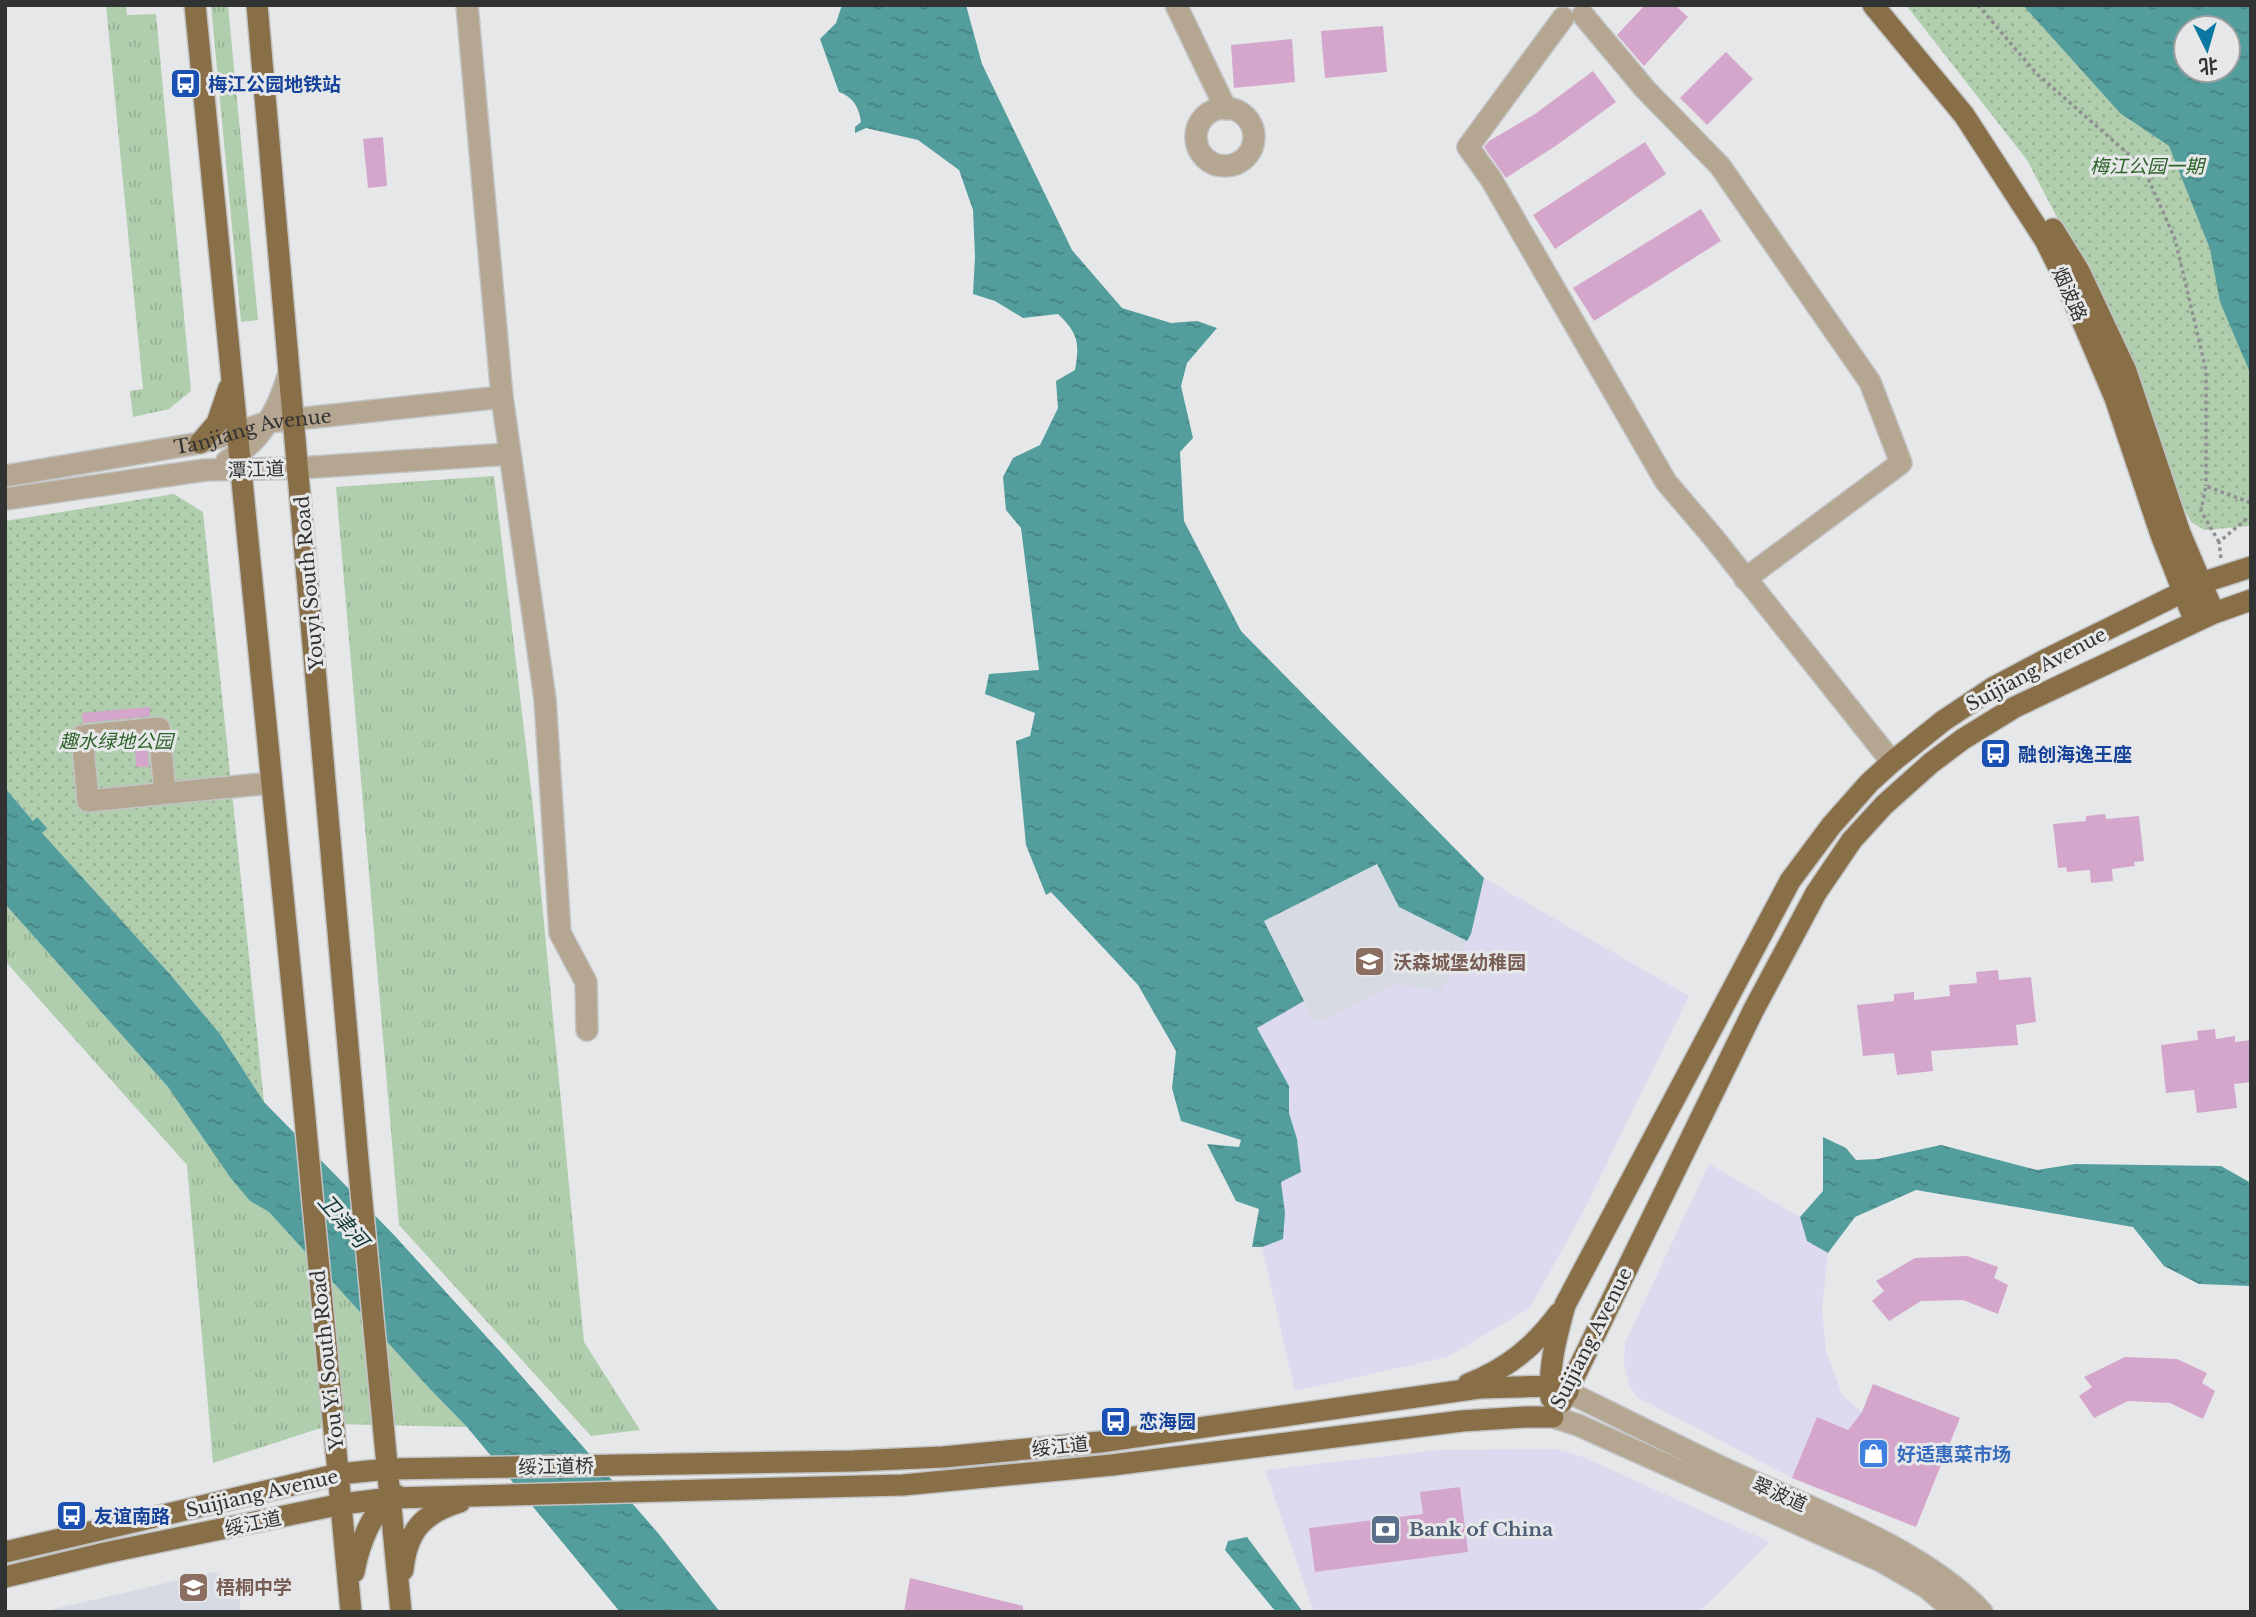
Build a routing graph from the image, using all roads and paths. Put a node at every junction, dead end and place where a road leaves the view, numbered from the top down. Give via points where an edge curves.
1 (195, 5) edge
2 (257, 5) edge
3 (467, 5) edge
4 (1176, 5) edge
5 (1873, 5) edge
6 (1889, 5) edge
7 (1978, 5) edge
8 (1571, 11) edge
9 (1226, 109) dead end
10 (290, 369) junction
11 (231, 375) junction
12 (502, 397) junction
13 (295, 418) junction
14 (269, 422) junction
15 (200, 443) junction
16 (239, 452) junction
17 (509, 454) junction
18 (299, 468) junction
19 (5, 476) edge
20 (2206, 486) junction
21 (5, 499) edge
22 (2251, 503) edge
23 (2251, 516) edge
24 (2219, 542) junction
25 (2251, 567) edge
26 (2224, 575) junction
27 (1745, 579) junction
28 (2191, 587) junction
29 (2251, 600) edge
30 (2204, 617) junction
31 (1892, 762) junction
32 (272, 783) junction
33 (165, 793) junction
34 (587, 1030) dead end
35 (1565, 1305) junction
36 (1559, 1389) junction
37 (1439, 1395) junction
38 (1553, 1417) junction
39 (1462, 1421) junction
40 (632, 1464) joint
41 (480, 1468) junction
42 (388, 1469) junction
43 (339, 1474) junction
44 (653, 1493) joint
45 (505, 1494) junction
46 (391, 1498) junction
47 (342, 1504) junction
48 (5, 1552) edge
49 (5, 1577) edge
50 (400, 1604) edge
51 (351, 1605) edge
52 (1955, 1612) edge
53 (1982, 1612) edge

1 - 11 main road
2 - 10 main road, Youyi South Road
3 - 12 street
4 - 9 street
5 - 28 main road, 烟波路 via 1964,116 2045,240
6 - 28 main road, 烟波路 via 1918,36 2019,174 2079,271 2126,371 2180,533
7 - 20 path via 2036,73 2143,167 2175,239 2206,370
8 - 27 street via 1468,147 1491,179 1666,482
8 - 27 street via 1720,166 1870,382 1901,463
10 - 13 main road, Youyi South Road
10 - 14 street
11 - 15 main road via 222,411
11 - 16 main road
12 - 13 street, Tanjiang Avenue
12 - 17 street
13 - 14 street, Tanjiang Avenue
13 - 18 main road, Youyi South Road
14 - 16 street, Tanjiang Avenue
15 - 16 street, Tanjiang Avenue
15 - 19 street, Tanjiang Avenue
16 - 18 street, 潭江道
16 - 21 street, 潭江道 via 205,470
16 - 32 main road
17 - 18 street, 潭江道
17 - 34 street via 545,699 560,933 586,982
18 - 42 main road, Youyi South Road
20 - 22 path
20 - 24 path via 2202,511
23 - 24 path
24 - 26 path
25 - 26 main road, Suijiang Avenue
26 - 28 main road, Suijiang Avenue
27 - 31 street
28 - 30 main road, 烟波路
28 - 31 main road, Suijiang Avenue via 1994,687
29 - 30 main road, Suijiang Avenue
30 - 36 main road, Suijiang Avenue via 2015,707 1963,739 1884,805 1852,840 1816,893 1753,1011 1602,1321
31 - 35 main road, Suijiang Avenue via 1831,826 1790,881
32 - 33 street
32 - 43 main road, You Yi South Road
33 - 33 street via 88,801 82,736 159,729
35 - 36 main road, Suijiang Avenue via 1554,1345
35 - 37 main road via 1547,1330 1511,1363
36 - 37 main road, 绥江道 via 1479,1388
36 - 38 main road, Suijiang Avenue
36 - 39 main road
36 - 53 street, 翠波道 via 1862,1531 1943,1577
37 - 40 main road, 绥江道 via 1100,1442 943,1457
38 - 39 main road, 绥江道
38 - 52 street, 翠波道 via 1881,1561 1926,1587
39 - 44 main road, 绥江道 via 968,1480
40 - 41 main road, 绥江道桥
41 - 42 main road, Suijiang Avenue
41 - 46 main road via 423,1480
42 - 43 main road, Suijiang Avenue
42 - 46 main road
43 - 47 main road, You Yi South Road
43 - 48 main road, Suijiang Avenue
44 - 45 main road, 绥江道桥
45 - 46 main road, 绥江道
45 - 50 main road via 446,1506 423,1520 408,1545
46 - 47 main road, 绥江道
46 - 50 main road
46 - 51 main road via 365,1535
47 - 49 main road, 绥江道
47 - 51 main road, You Yi South Road

